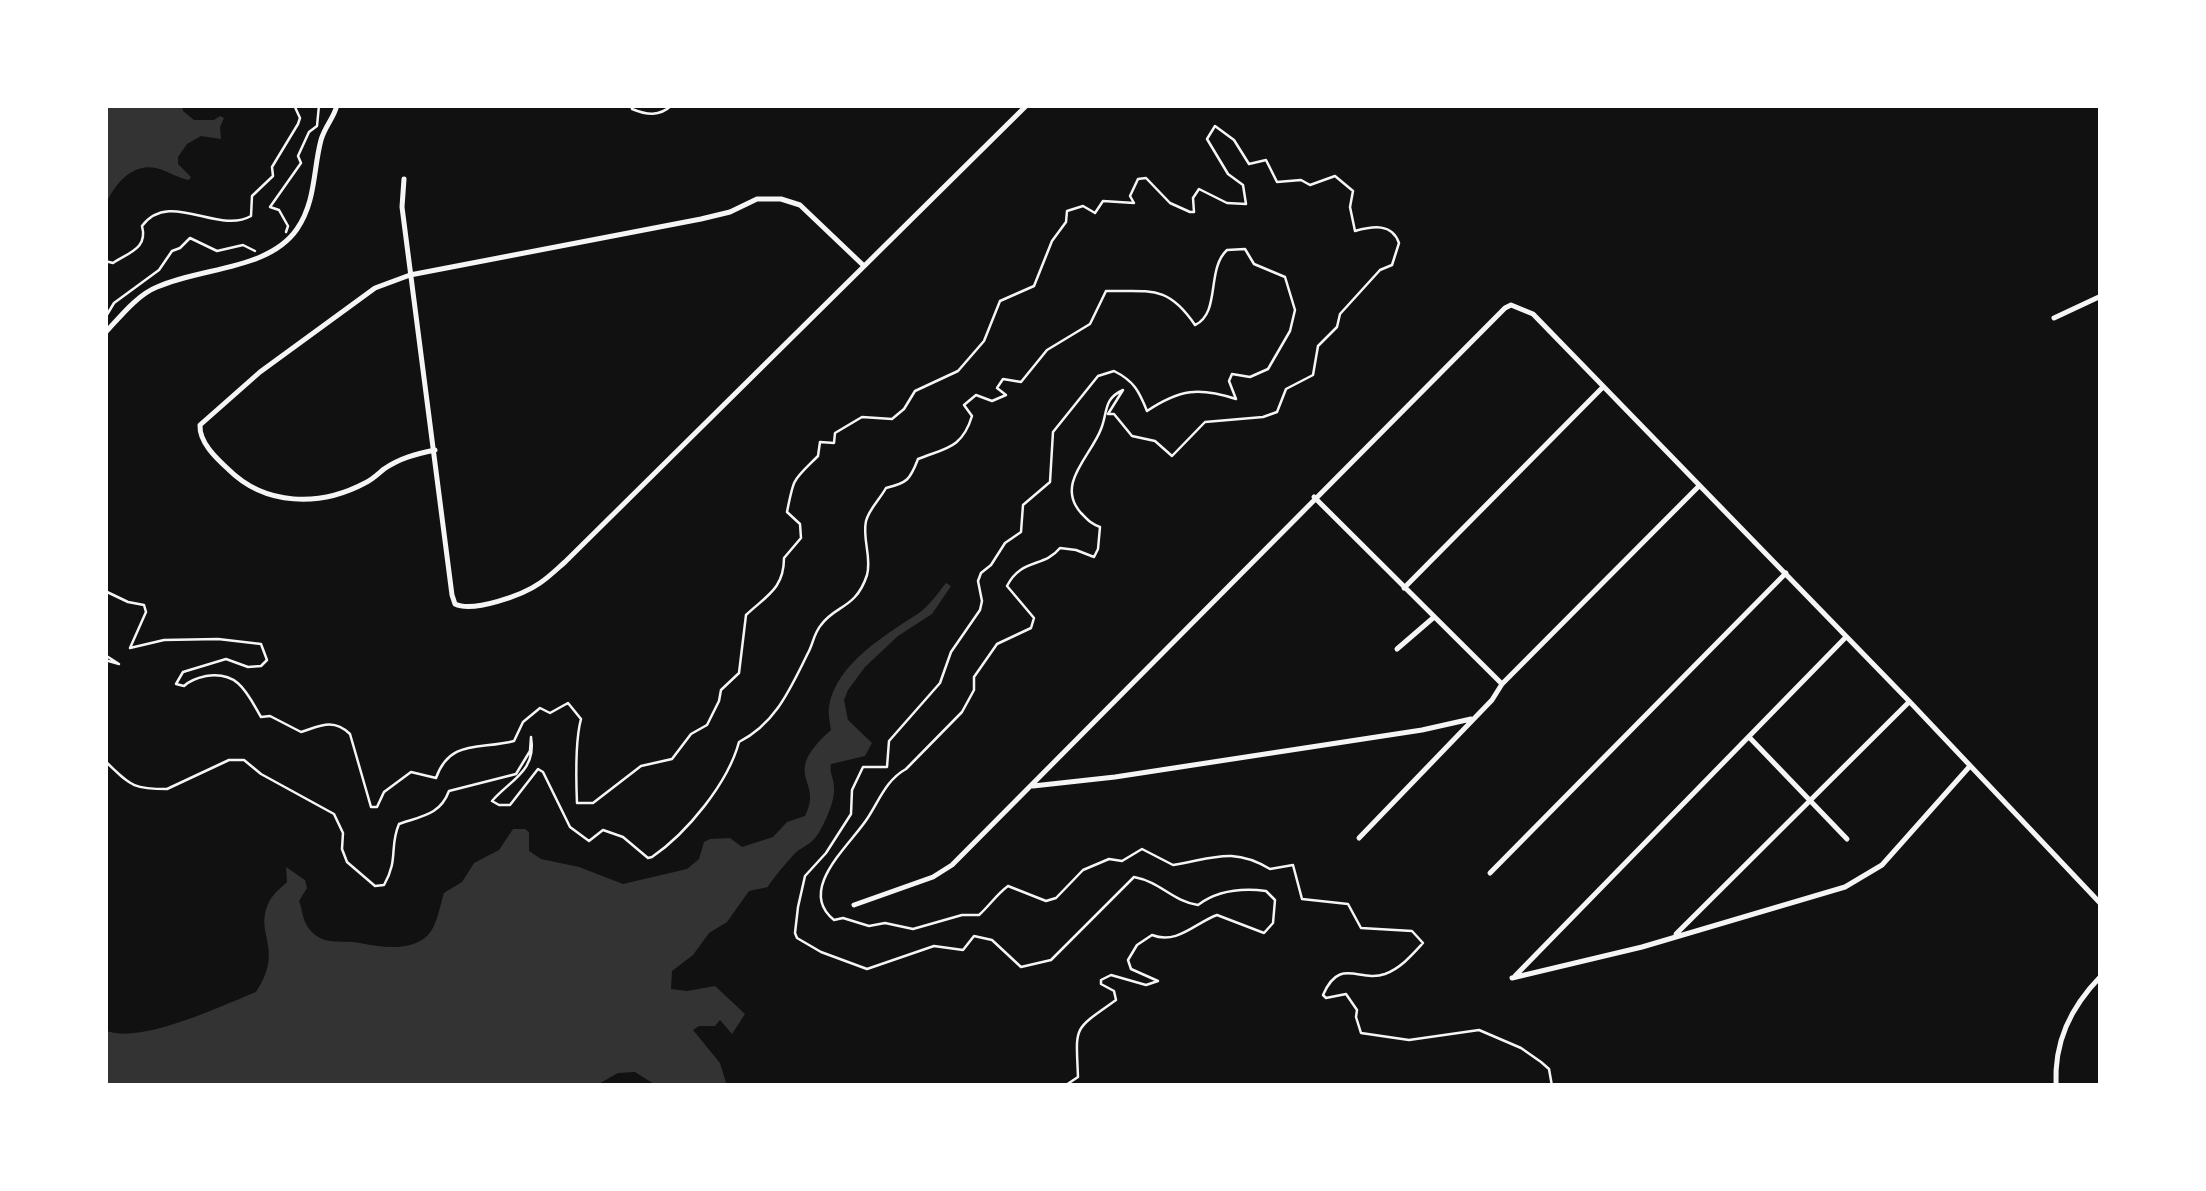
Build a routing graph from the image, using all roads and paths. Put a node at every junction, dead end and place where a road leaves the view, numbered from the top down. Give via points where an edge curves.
1 (294, 105) edge
2 (318, 105) edge
3 (338, 105) edge
4 (632, 105) edge
5 (672, 105) edge
6 (1027, 105) edge
7 (404, 179) dead end
8 (283, 241) dead end
9 (264, 254) dead end
10 (105, 261) edge
11 (864, 266) junction
12 (410, 275) junction
13 (2101, 296) edge
14 (105, 318) edge
15 (2054, 318) dead end
16 (105, 332) edge
17 (1603, 387) junction
18 (435, 450) junction
19 (1698, 486) junction
20 (1314, 497) junction
21 (1786, 573) junction
22 (1404, 588) junction
23 (105, 592) edge
24 (1433, 618) junction
25 (1847, 636) junction
26 (1398, 648) dead end
27 (1502, 684) junction
28 (1910, 701) junction
29 (1473, 718) junction
30 (1749, 737) junction
31 (105, 760) edge
32 (1970, 766) junction
33 (1030, 786) junction
34 (1809, 803) junction
35 (1359, 838) dead end
36 (1847, 839) dead end
37 (1490, 874) dead end
38 (2101, 904) edge
39 (854, 905) dead end
40 (1674, 936) junction
41 (2101, 976) edge
42 (1049, 1086) edge
43 (1552, 1086) edge
44 (2056, 1086) edge

1 - 10 path via 298,124 281,146 273,176 252,196 251,216 226,222 164,211 150,215 142,246
2 - 8 path via 301,163 270,208 280,210 288,226
3 - 16 street via 320,144 312,195 286,243 260,258 160,285
4 - 5 path via 650,116
6 - 11 street
7 - 12 street
9 - 14 path via 244,245 217,251 190,238
11 - 12 street via 800,205 757,198 701,219
11 - 18 street via 540,583 472,608 454,604
12 - 18 street
12 - 18 street via 374,288 257,374 200,425 199,434 237,477 268,495 304,501 365,484 409,456
13 - 15 street
17 - 19 street
17 - 20 street via 1530,312 1511,305
17 - 22 street
19 - 21 street
19 - 27 street
20 - 22 street
20 - 33 street
21 - 25 street
21 - 37 street
22 - 24 street
23 - 43 path via 144,605 130,648 164,640 261,644 268,660 261,666 226,659 183,672 176,684 235,678 260,717 301,732 329,722 342,726 371,807 412,772 436,778 456,749 514,741 540,708 550,714 568,703 582,720 575,740 578,802 593,803 641,766 672,759 706,724 721,690 739,673 746,615 776,591 784,558 802,538 800,524 787,512 795,476 818,456 820,442 834,443 835,433 862,417 892,419 915,391 958,371 984,341 1000,301 1034,286 1068,211 1083,206 1095,213 1103,201 1134,203 1130,196 1146,178 1190,212 1199,189 1246,204 1243,185 1228,174 1207,138 1215,126 1249,164 1266,160 1277,182 1310,185 1335,176 1352,192 1355,231 1394,232 1399,243 1392,265 1340,314 1318,346 1313,375 1286,389 1277,412 1205,422 1172,456 1155,441 1132,436 1108,414 1123,390 1109,401 1071,492 1072,503 1100,527 1094,557 1060,548 1014,574 1007,586 1034,618 1030,628 997,644 974,677 962,712 895,775 844,845 827,873 824,912 834,920 913,929 978,915 1008,886 1046,901 1056,898 1082,870 1122,861 1142,848 1173,865 1224,854 1270,869 1293,865 1302,898 1348,904 1361,928 1412,931 1423,942 1380,976 1348,971 1329,981 1323,995 1346,994 1362,1034 1408,1040 1478,1030 1541,1062
24 - 26 street
24 - 27 street
25 - 28 street
25 - 30 street
27 - 29 street
28 - 32 street
28 - 34 street
29 - 33 street
29 - 35 street
30 - 34 street
30 - 40 street via 1512,978
31 - 42 path via 129,786 156,789 244,760 334,814 348,862 375,886 384,885 392,871 400,824 433,814 449,791 516,774 531,737 528,768 492,801 510,804 538,769 576,835 589,841 603,830 652,858 704,808 738,742 780,708 818,628 850,603 867,574 866,522 872,510 886,488 911,479 918,459 952,447 966,434 972,416 964,405 976,395 1006,395 997,388 1003,379 1021,382 1047,350 1090,324 1106,291 1158,291 1195,325 1203,322 1215,265 1227,250 1245,249 1254,264 1285,277 1294,310 1268,369 1232,374 1228,381 1236,399 1179,392 1147,411 1134,383 1114,371 1098,376 1053,432 1050,482 1022,505 1021,532 981,574 980,610 950,652 940,682 889,741 886,768 863,768 852,790 851,814 805,876 798,938 867,969 934,946 963,950 974,936 992,940 1021,967 1052,960 1134,878 1198,905 1245,888 1266,890 1275,900 1273,922 1264,933 1217,915 1176,937 1152,935 1136,944 1131,969 1158,981 1146,986 1111,975 1101,980 1116,1000 1078,1034 1078,1077
32 - 38 street
32 - 40 street via 1882,864 1845,887
33 - 39 street via 943,874
34 - 36 street
34 - 40 street
41 - 44 street via 2062,1034

